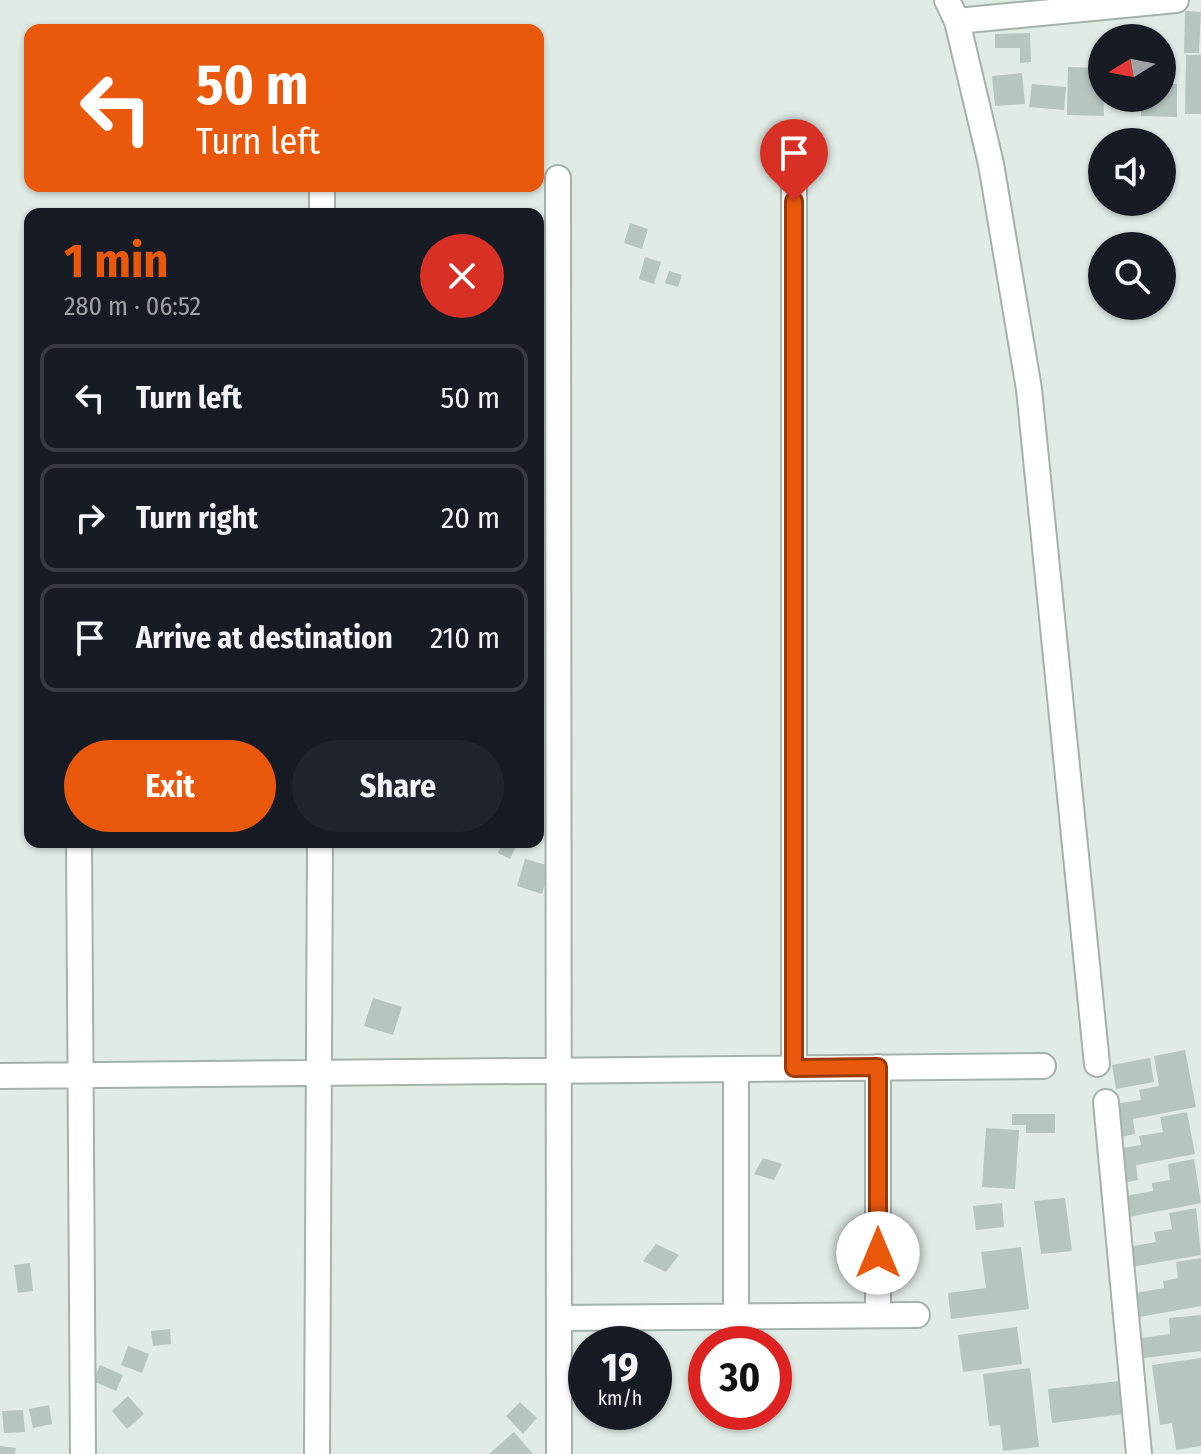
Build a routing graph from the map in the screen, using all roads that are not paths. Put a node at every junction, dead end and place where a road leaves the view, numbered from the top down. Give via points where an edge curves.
1 (1176, 0) edge
2 (952, 10) edge
3 (794, 170) dead end
4 (558, 178) dead end
5 (79, 848) edge
6 (320, 848) edge
7 (1097, 1064) dead end
8 (1043, 1066) dead end
9 (878, 1067) junction
10 (794, 1068) junction
11 (736, 1069) junction
12 (559, 1070) junction
13 (319, 1073) junction
14 (81, 1075) junction
15 (0, 1076) edge
16 (1106, 1102) dead end
17 (878, 1315) junction
18 (917, 1315) dead end
19 (736, 1317) junction
20 (559, 1318) junction
21 (83, 1454) edge
22 (317, 1454) edge
23 (559, 1454) edge
24 (1139, 1454) edge

1 - 2 street
2 - 7 street via 991,164 1029,389
3 - 10 street
4 - 12 street
5 - 14 street
6 - 13 street
8 - 9 street
9 - 10 street
9 - 17 street
10 - 11 street
11 - 12 street
11 - 19 street
12 - 13 street
12 - 20 street
13 - 14 street
13 - 22 street
14 - 15 street
14 - 21 street
16 - 24 street
17 - 18 street
17 - 19 street
19 - 20 street
20 - 23 street

